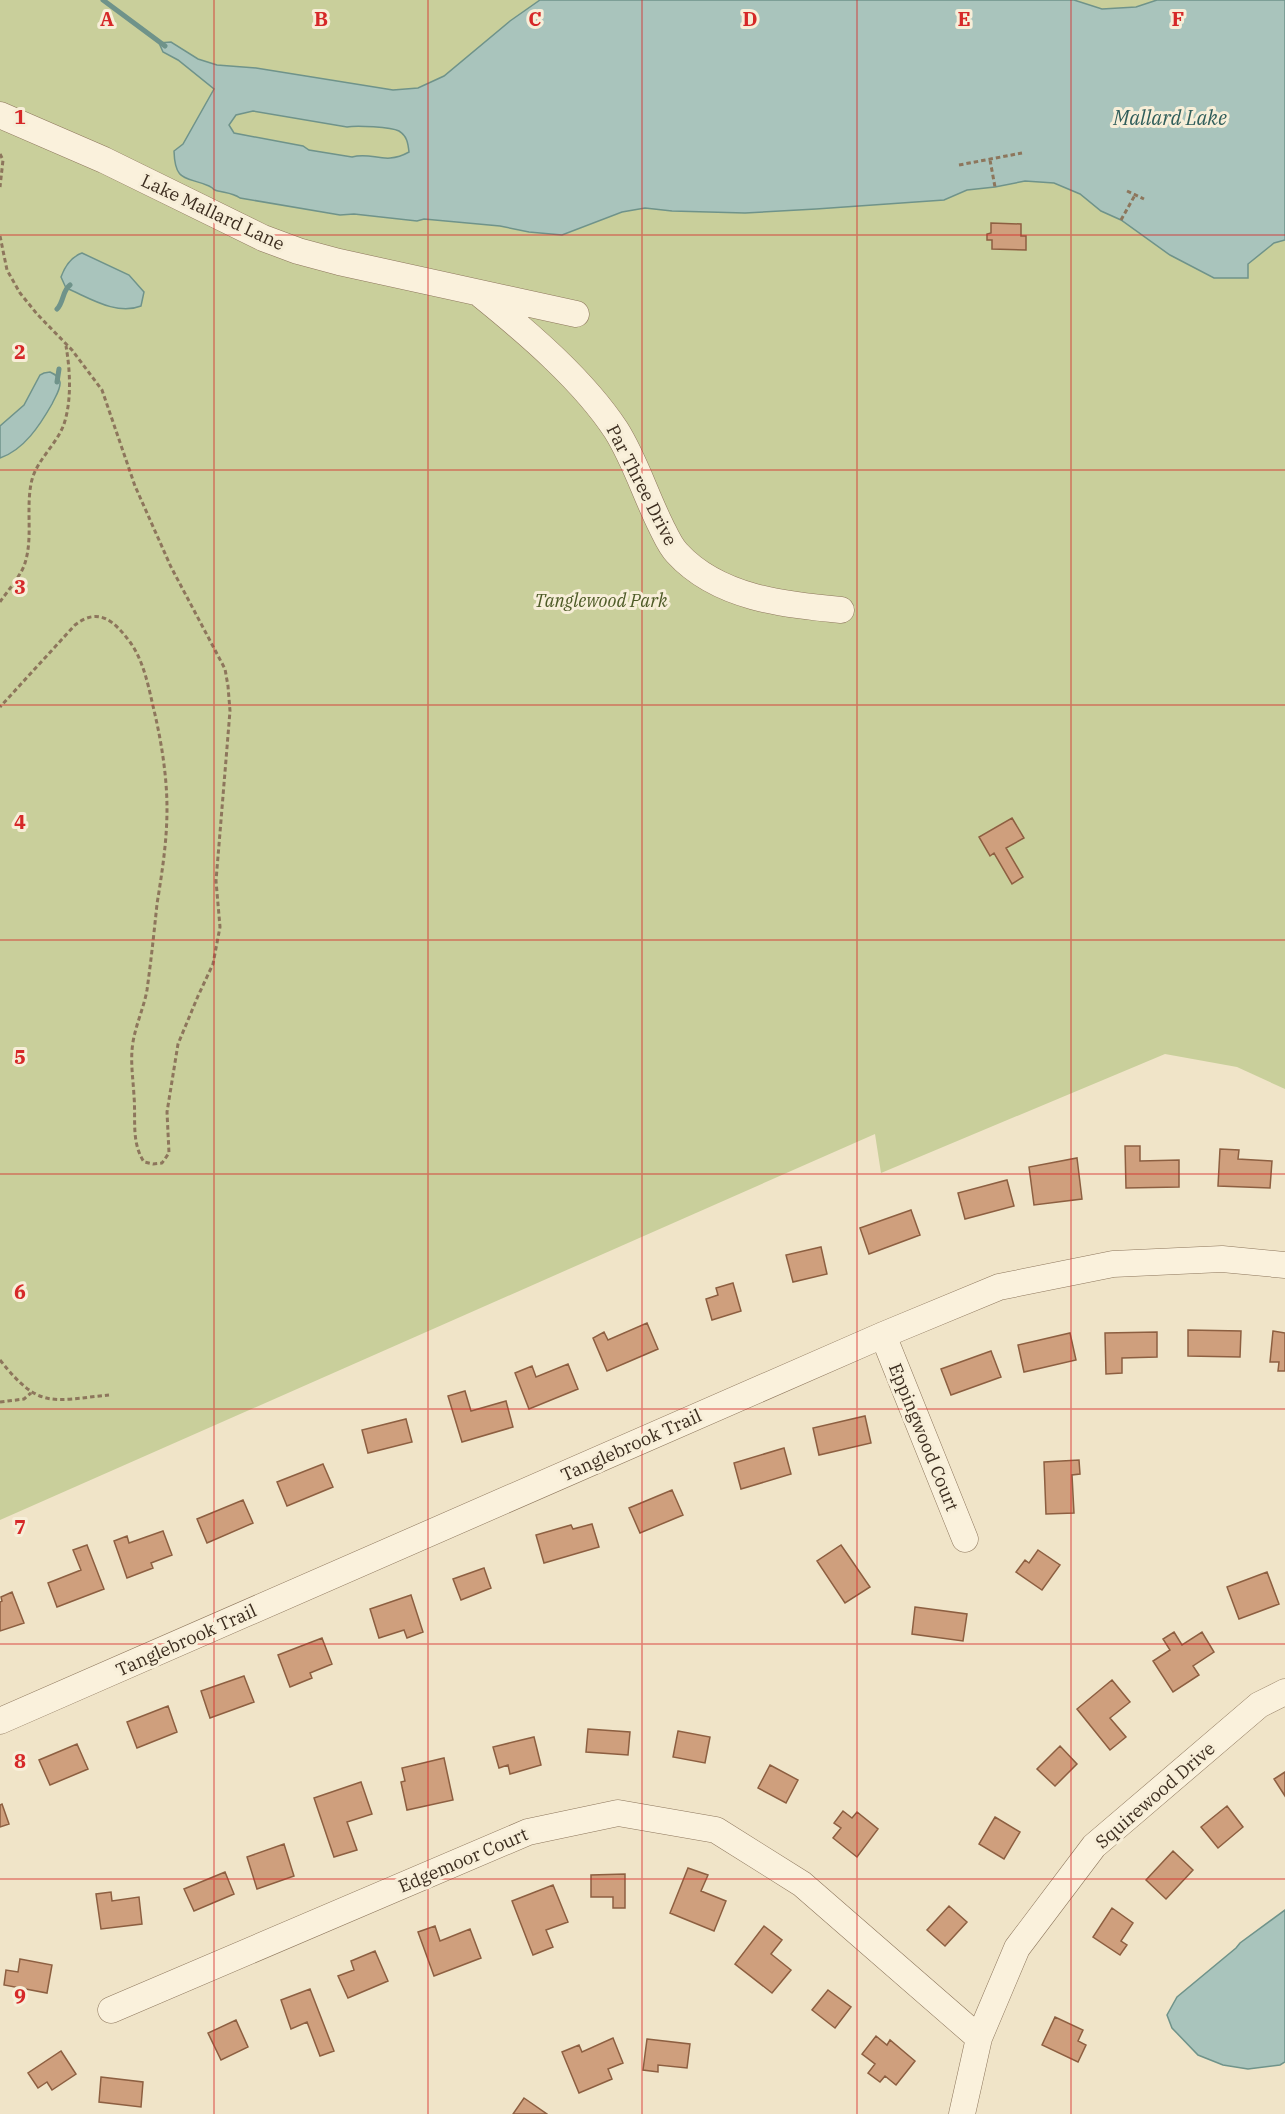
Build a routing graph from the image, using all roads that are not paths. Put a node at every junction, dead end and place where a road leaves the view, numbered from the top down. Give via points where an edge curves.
1 (0, 114) edge
2 (478, 293) junction
3 (576, 314) dead end
4 (841, 610) dead end
5 (1285, 1265) edge
6 (883, 1335) junction
7 (965, 1539) dead end
8 (1285, 1692) edge
9 (0, 1721) edge
10 (111, 2010) dead end
11 (979, 2038) junction
12 (962, 2114) edge

1 - 2 street, Lake Mallard Lane via 263,238 339,262
2 - 3 street, Lake Mallard Lane
2 - 4 street, Par Three Drive via 555,360 605,414 640,476 675,552 717,583 757,597
5 - 6 street, Tanglebrook Trail via 1222,1259 1113,1264 999,1287
6 - 7 street, Eppingwood Court
6 - 9 street, Tanglebrook Trail
8 - 11 street, Squirewood Drive via 1259,1705 1094,1846 1017,1948
10 - 11 street, Edgemoor Court via 528,1832 618,1813 716,1830 802,1884
11 - 12 street, Squirewood Drive

